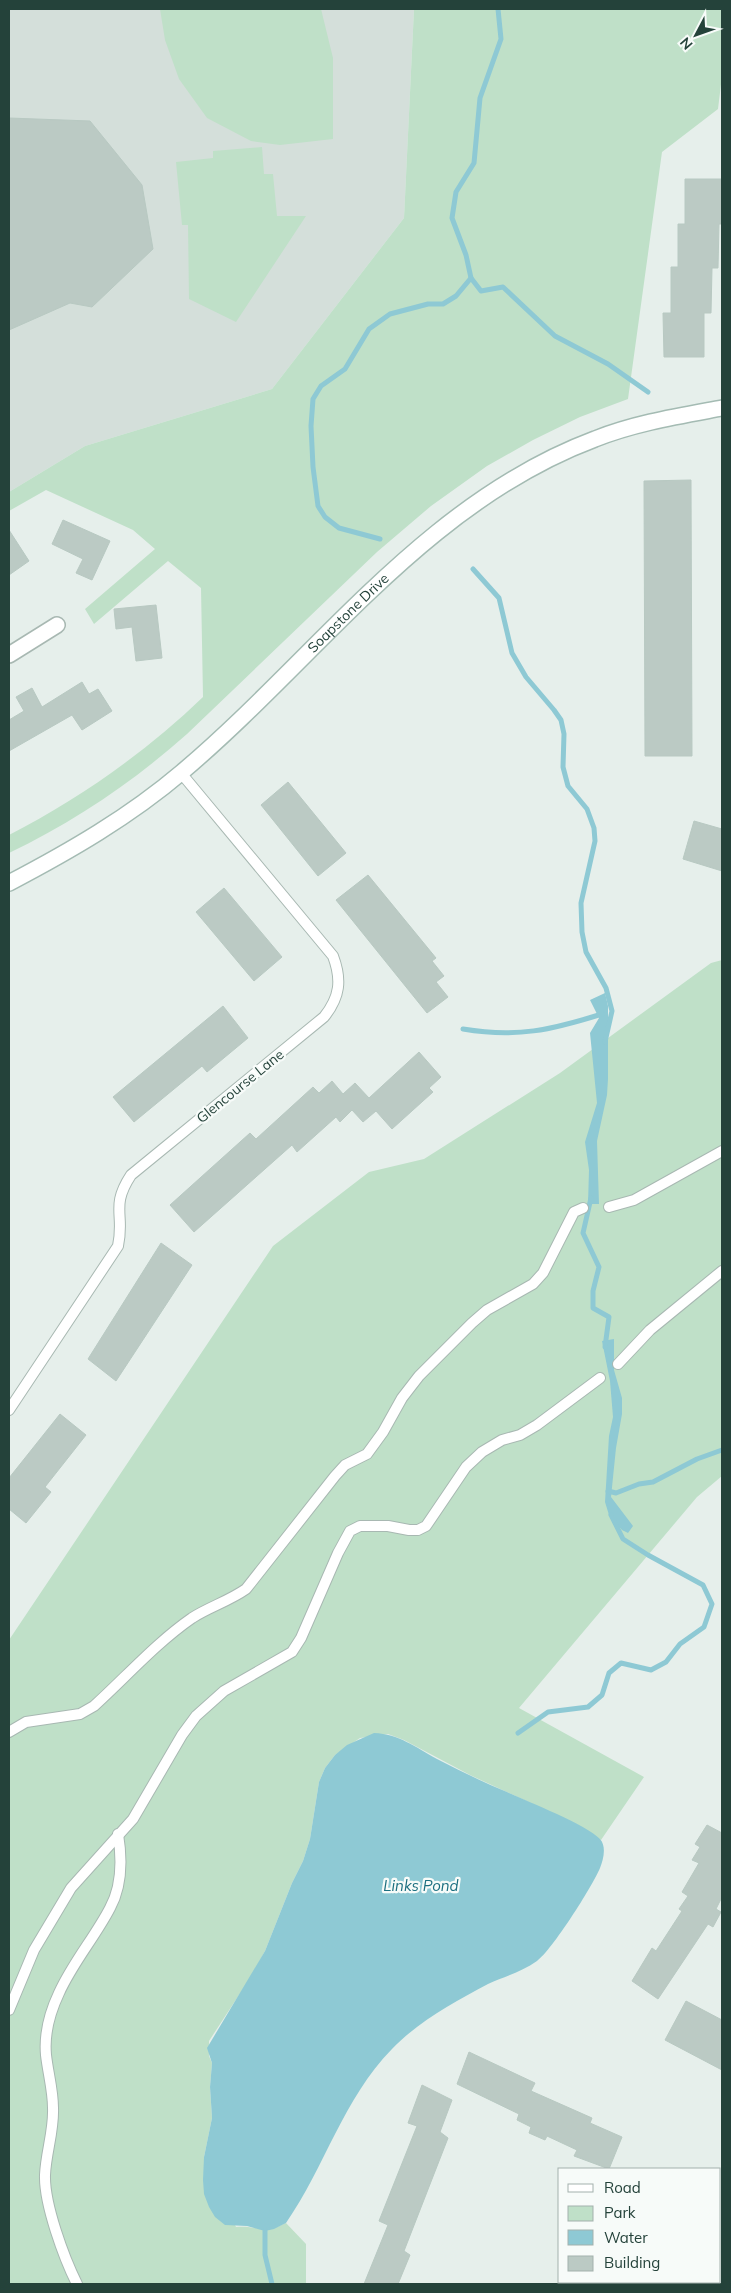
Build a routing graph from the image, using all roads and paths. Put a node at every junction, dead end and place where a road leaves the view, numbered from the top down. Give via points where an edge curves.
1 (722, 408) edge
2 (57, 626) dead end
3 (9, 654) edge
4 (181, 773) junction
5 (9, 883) edge
6 (722, 1151) edge
7 (609, 1207) dead end
8 (583, 1208) dead end
9 (722, 1271) edge
10 (618, 1364) dead end
11 (600, 1378) dead end
12 (9, 1410) edge
13 (9, 1732) edge
14 (118, 1834) junction
15 (9, 2010) edge
16 (77, 2284) edge

1 - 4 street, Soapstone Drive via 595,438 522,473 476,500 413,550
2 - 3 street
4 - 5 street, Soapstone Drive via 85,842
4 - 12 lane, Glencourse Lane via 333,956 340,982 338,992 324,1017 131,1174 119,1198 121,1234 118,1246
6 - 7 lane via 634,1200
8 - 13 lane via 574,1212 543,1272 533,1284 487,1310 419,1376 367,1454 345,1465 335,1476 246,1589 178,1629 94,1706 80,1714 26,1722
9 - 10 lane via 650,1330
11 - 14 lane via 537,1425 482,1452 466,1466 426,1526 418,1530 360,1526 350,1531 292,1652 224,1691 201,1710 182,1735 133,1819
14 - 15 lane via 70,1888 34,1950
14 - 16 lane via 121,1856 111,1908 76,1958 58,1994 46,2029 46,2056 54,2108 45,2179 65,2260

